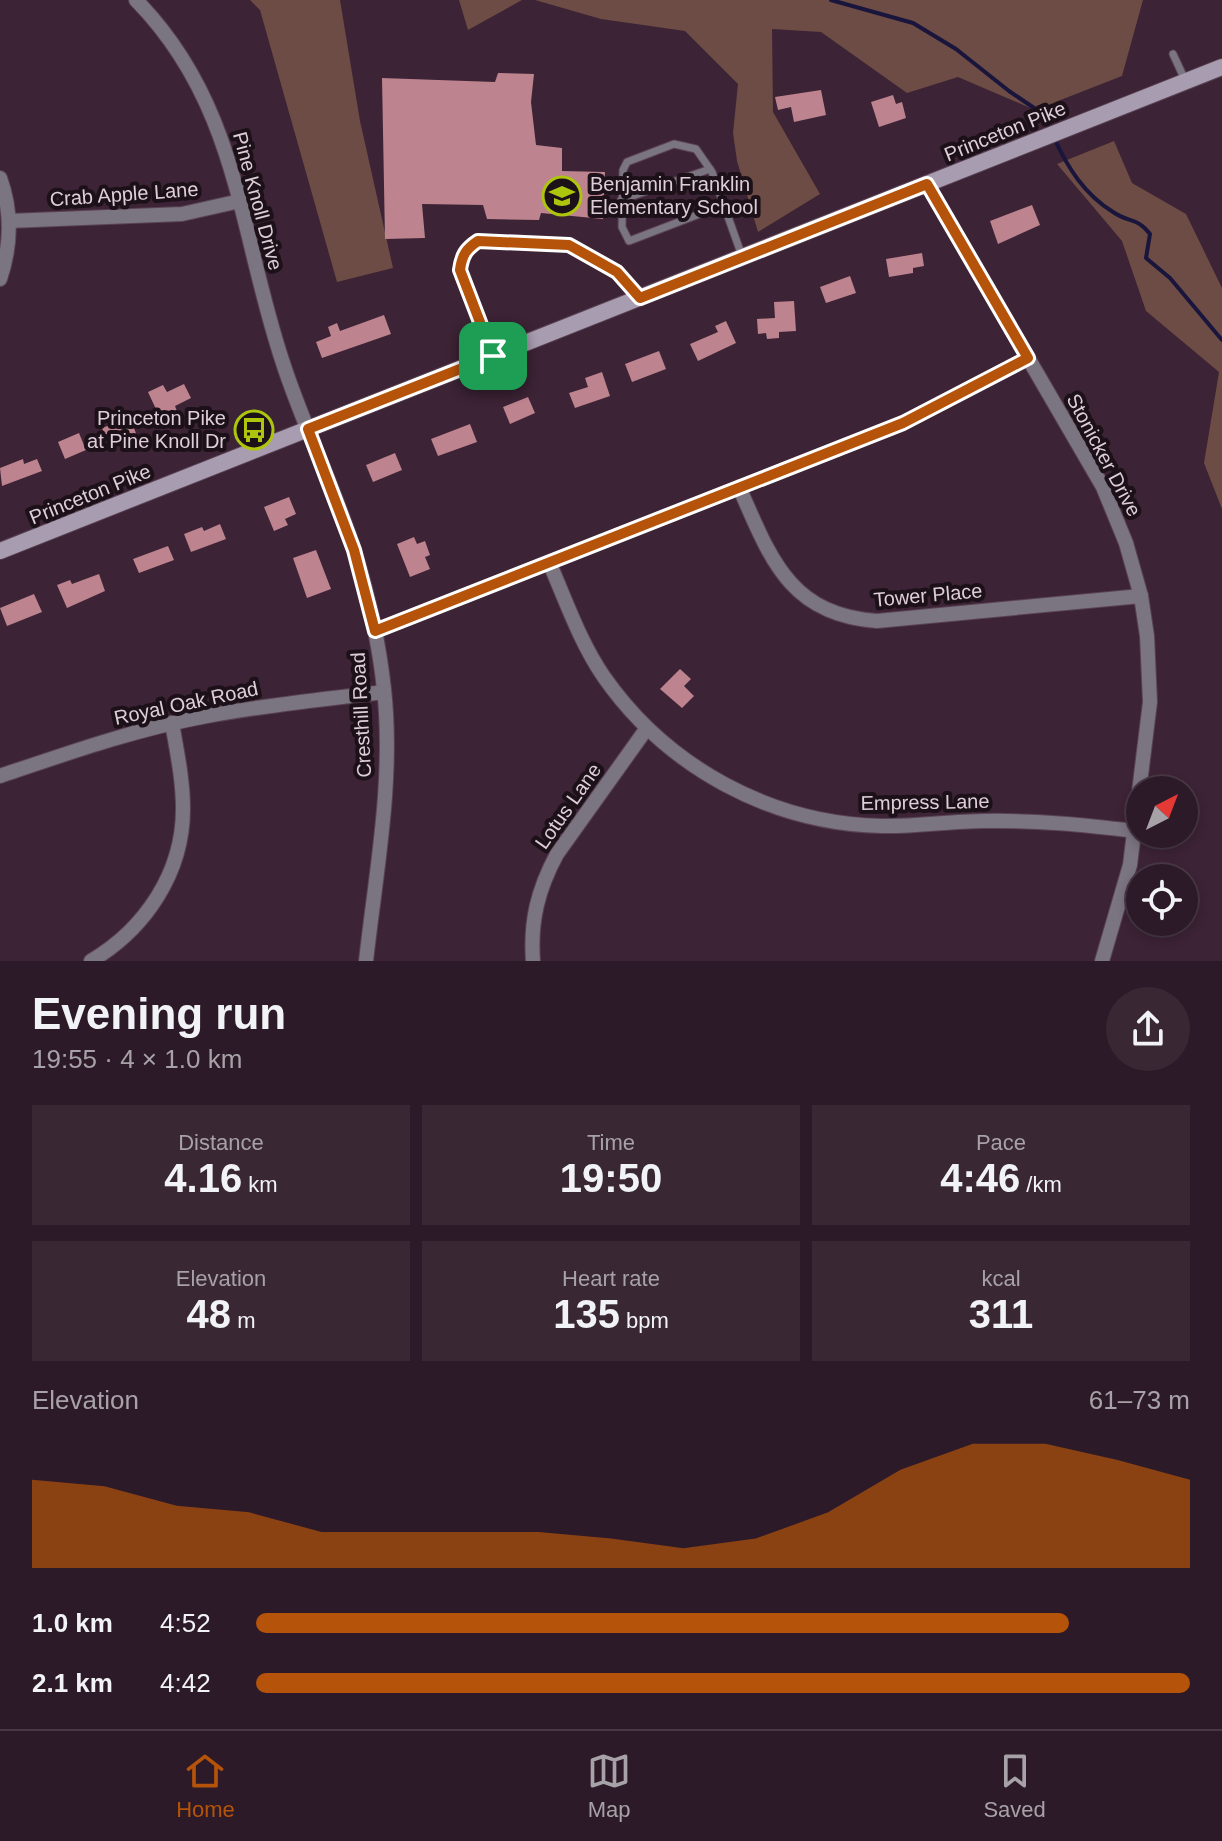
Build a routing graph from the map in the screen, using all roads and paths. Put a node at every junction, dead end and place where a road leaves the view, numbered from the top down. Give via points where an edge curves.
1 (142, 2) edge
2 (1173, 54) dead end
3 (1222, 67) edge
4 (1185, 82) junction
5 (710, 169) junction
6 (0, 178) edge
7 (927, 184) junction
8 (621, 200) junction
9 (240, 201) junction
10 (723, 205) junction
11 (9, 221) junction
12 (742, 258) junction
13 (0, 279) edge
14 (640, 298) junction
15 (493, 356) junction
16 (1028, 358) junction
17 (308, 429) junction
18 (739, 487) junction
19 (0, 551) edge
20 (549, 562) junction
21 (1141, 596) junction
22 (375, 631) junction
23 (384, 692) junction
24 (172, 723) junction
25 (647, 728) junction
26 (0, 776) edge
27 (1141, 776) edge
28 (1126, 830) edge
29 (1132, 848) edge
30 (91, 961) edge
31 (366, 961) edge
32 (533, 961) edge
33 (1102, 961) edge

1 - 9 street, Pine Knoll Drive via 206,99
2 - 4 lane
3 - 4 main road, Princeton Pike
4 - 7 main road, Princeton Pike
5 - 8 lane
5 - 8 lane via 696,149 674,144 627,162
5 - 10 lane
6 - 11 street
7 - 12 main road, Princeton Pike
7 - 16 street, Stonicker Drive
8 - 10 lane via 622,227 629,241
9 - 11 street, Crab Apple Lane via 182,214
9 - 17 street, Pine Knoll Drive via 270,322
10 - 12 lane
11 - 13 street
12 - 14 main road, Princeton Pike
14 - 15 main road, Princeton Pike
14 - 15 lane via 617,272 569,245 478,241 462,257 460,270
15 - 17 main road, Princeton Pike
16 - 18 street via 903,423
16 - 21 street, Stonicker Drive via 1103,487
17 - 19 main road, Princeton Pike
17 - 22 street, Cresthill Road via 354,550
18 - 20 street
18 - 21 street, Tower Place via 781,574 810,601 840,615 877,621
20 - 22 street
20 - 25 street, Empress Lane via 585,645
21 - 27 street, Stonicker Drive via 1150,702
22 - 23 street, Cresthill Road
23 - 24 street, Royal Oak Road
23 - 31 street, Cresthill Road via 385,801
24 - 26 street, Royal Oak Road
24 - 30 street via 183,791 176,856 141,921
25 - 28 street, Empress Lane via 727,786 822,820 881,826 1050,821
25 - 32 street, Lotus Lane via 546,874 533,918
29 - 33 street, Stonicker Drive

